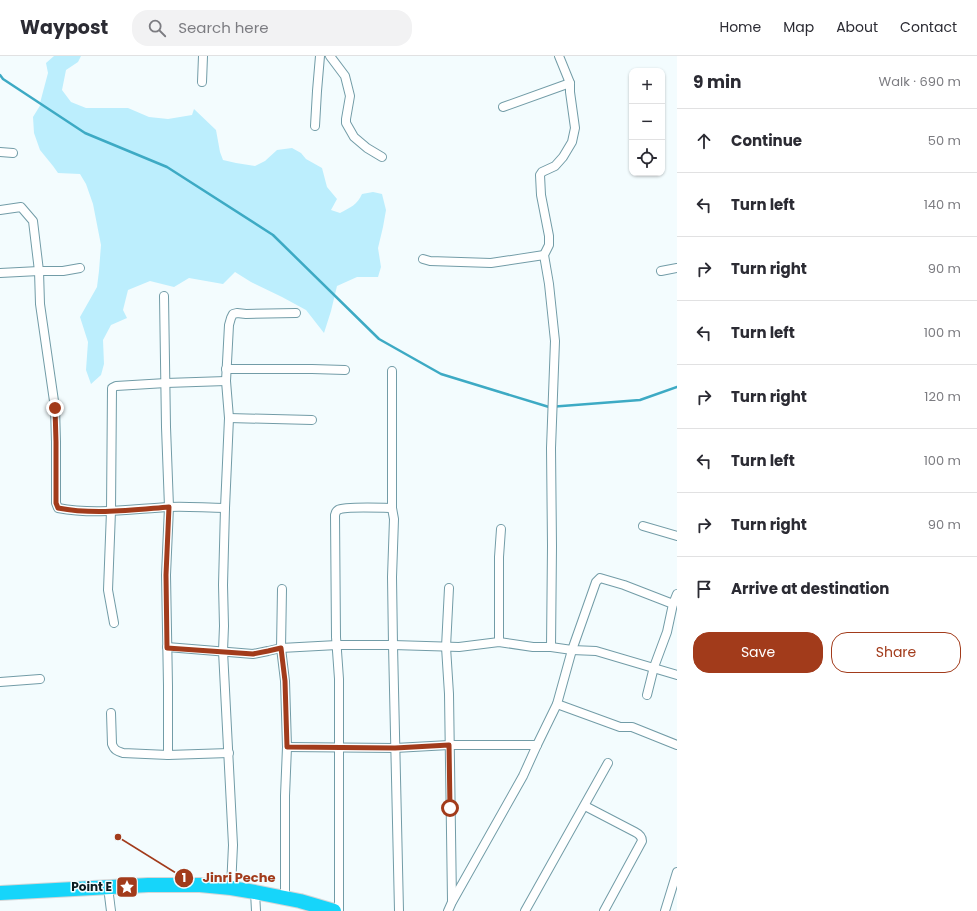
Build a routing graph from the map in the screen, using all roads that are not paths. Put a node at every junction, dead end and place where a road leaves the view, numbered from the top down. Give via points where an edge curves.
1 (203, 56) edge
2 (320, 56) edge
3 (330, 56) edge
4 (559, 56) edge
5 (202, 82) dead end
6 (570, 83) junction
7 (503, 107) dead end
8 (315, 126) dead end
9 (0, 152) edge
10 (13, 153) dead end
11 (382, 157) dead end
12 (0, 210) edge
13 (544, 255) junction
14 (423, 259) dead end
15 (80, 268) dead end
16 (677, 268) edge
17 (39, 271) junction
18 (661, 271) dead end
19 (0, 273) edge
20 (164, 296) dead end
21 (296, 314) dead end
22 (226, 369) junction
23 (345, 370) dead end
24 (392, 371) dead end
25 (226, 381) junction
26 (166, 383) junction
27 (229, 418) junction
28 (312, 420) dead end
29 (169, 507) junction
30 (224, 508) junction
31 (392, 508) junction
32 (111, 512) junction
33 (643, 526) dead end
34 (501, 529) dead end
35 (677, 536) edge
36 (449, 588) dead end
37 (282, 589) dead end
38 (677, 594) edge
39 (673, 604) junction
40 (114, 623) dead end
41 (499, 642) junction
42 (337, 645) junction
43 (393, 645) junction
44 (446, 647) junction
45 (167, 648) junction
46 (281, 648) junction
47 (550, 648) junction
48 (572, 650) junction
49 (223, 651) junction
50 (654, 667) junction
51 (677, 675) edge
52 (40, 679) dead end
53 (0, 682) edge
54 (647, 695) dead end
55 (557, 704) junction
56 (111, 713) dead end
57 (449, 745) junction
58 (537, 745) junction
59 (677, 745) edge
60 (287, 747) junction
61 (339, 748) junction
62 (395, 748) junction
63 (228, 753) junction
64 (168, 755) junction
65 (608, 763) dead end
66 (585, 806) junction
67 (677, 872) edge
68 (108, 887) junction
69 (231, 888) junction
70 (255, 892) junction
71 (0, 893) edge
72 (285, 899) junction
73 (452, 902) junction
74 (111, 911) edge
75 (256, 911) edge
76 (333, 911) edge
77 (398, 911) edge
78 (448, 911) edge
79 (525, 911) edge
80 (604, 911) edge
81 (665, 911) edge

1 - 5 street
2 - 8 street
3 - 11 street via 345,76 350,96 346,123 354,137
4 - 6 street
6 - 7 street
6 - 13 street via 575,128 572,142 555,166 540,175 549,236 549,245
9 - 10 street
12 - 17 street via 21,207 33,221
13 - 14 street via 491,263
13 - 47 street via 555,341 551,448
15 - 17 street via 62,272
16 - 18 street
17 - 19 street
17 - 32 street via 40,304 55,408 56,503 58,508 69,510
20 - 26 street
21 - 22 street via 233,314 229,325
22 - 23 street
22 - 25 street
24 - 31 street
25 - 26 street
25 - 27 street
26 - 29 street
26 - 32 street via 112,388
27 - 28 street
27 - 30 street
29 - 30 street
29 - 32 street
29 - 45 street via 166,575
30 - 49 street
31 - 42 street via 351,508 339,509 336,512
31 - 43 street
32 - 40 street via 108,590
33 - 35 street
34 - 41 street
36 - 44 street
37 - 46 street
38 - 39 street
39 - 48 street via 600,578 596,582
39 - 50 street via 667,632
41 - 44 street
41 - 47 street
42 - 43 street
42 - 46 street
42 - 61 street
43 - 44 street
43 - 62 street
44 - 57 street
45 - 49 street
45 - 64 street
46 - 49 street via 253,654
46 - 60 street
47 - 48 street
48 - 50 street via 596,650
48 - 55 street
49 - 63 street
50 - 51 street
50 - 54 street
52 - 53 street
55 - 58 street
55 - 59 street
56 - 64 street via 112,744 116,751
57 - 58 street
57 - 62 street
57 - 73 street
58 - 73 street via 523,776
60 - 61 street
60 - 72 street
61 - 62 street
61 - 76 street via 340,803
62 - 77 street
63 - 64 street
63 - 69 street via 233,845
65 - 66 street
66 - 79 street
66 - 80 street via 642,838
67 - 81 street
68 - 69 highway via 148,884
68 - 71 highway
68 - 74 street
69 - 70 highway
70 - 72 highway
70 - 75 street
72 - 76 highway
73 - 78 street

